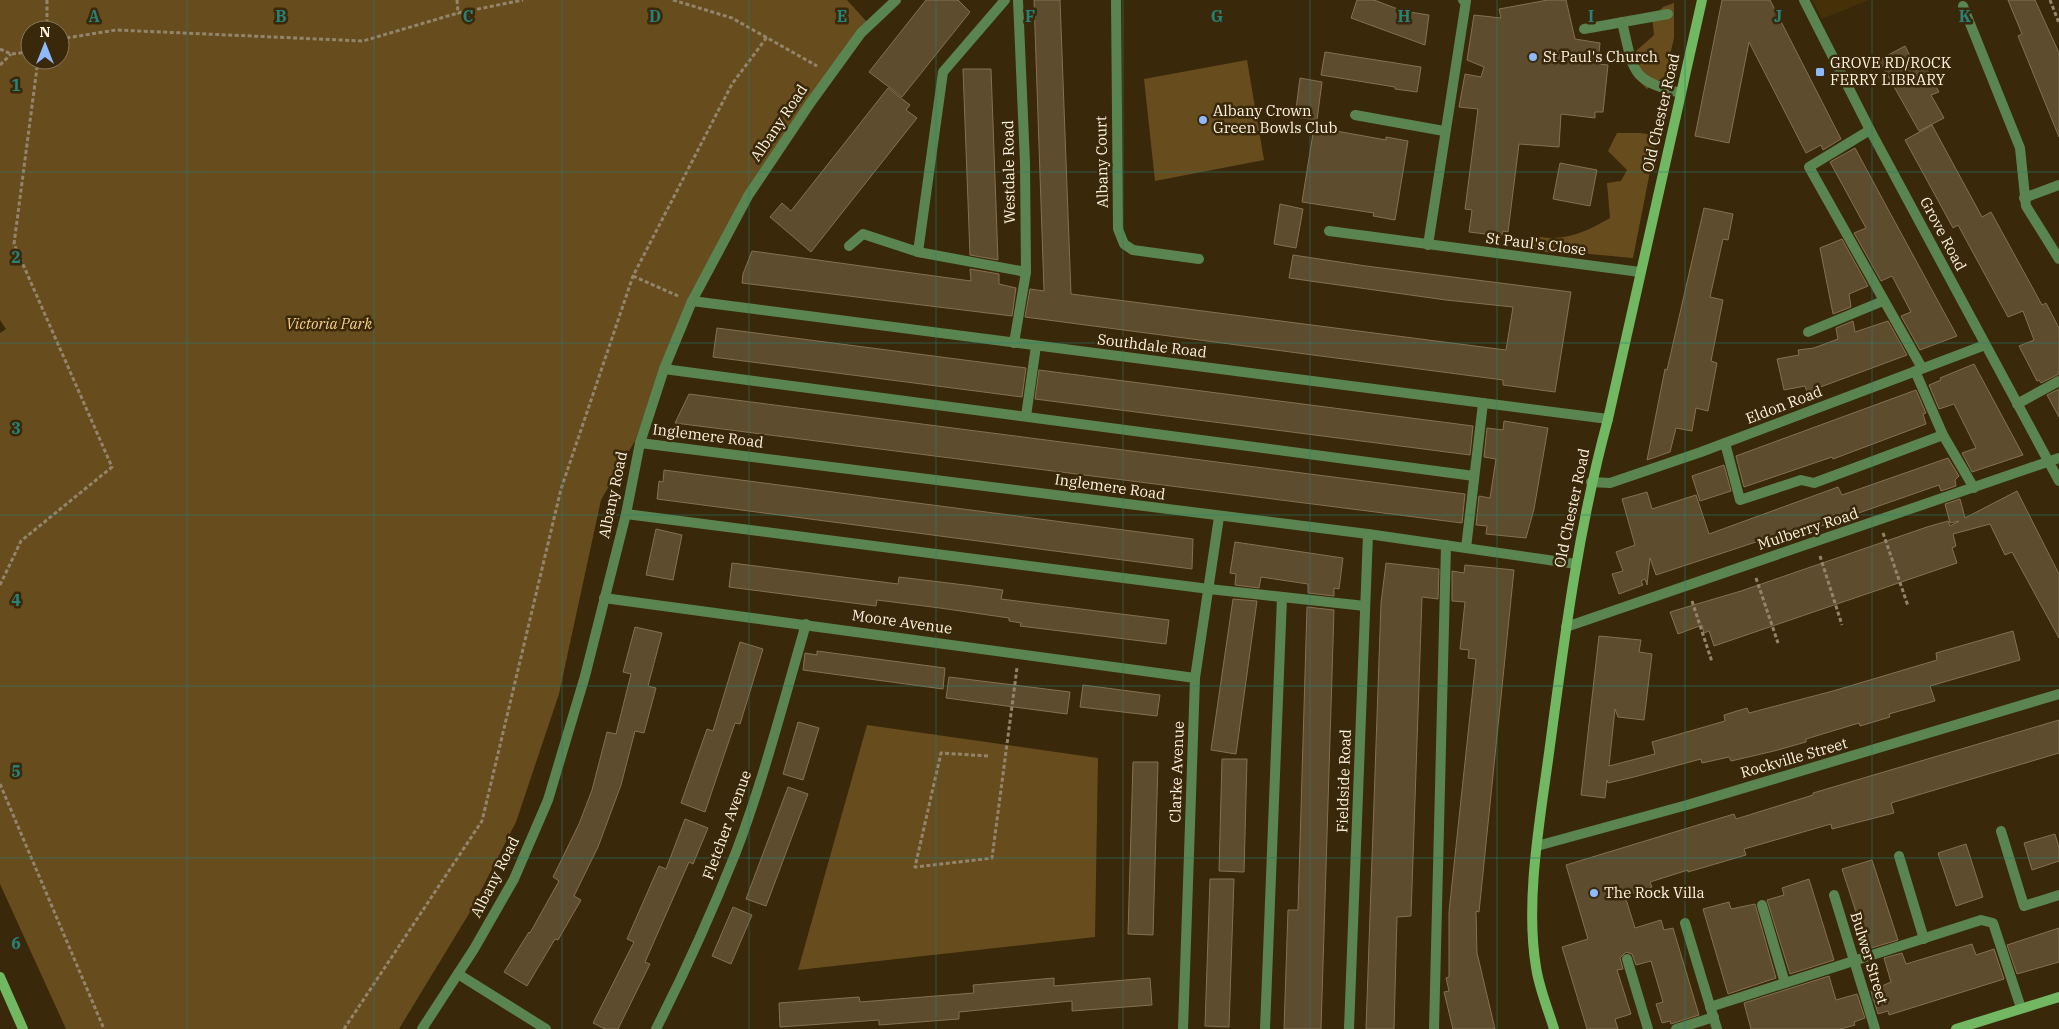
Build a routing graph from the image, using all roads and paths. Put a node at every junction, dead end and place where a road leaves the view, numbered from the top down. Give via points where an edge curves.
1 (47, 0) edge
2 (457, 0) edge
3 (523, 0) edge
4 (673, 0) edge
5 (896, 0) edge
6 (1005, 0) edge
7 (1018, 0) edge
8 (1116, 0) edge
9 (1463, 0) edge
10 (1702, 0) edge
11 (1804, 0) edge
12 (2050, 0) edge
13 (1963, 6) dead end
14 (458, 13) junction
15 (1668, 14) dead end
16 (47, 20) edge
17 (1622, 22) junction
18 (2059, 23) edge
19 (1584, 29) dead end
20 (70, 37) edge
21 (767, 37) junction
22 (0, 49) edge
23 (20, 53) edge
24 (11, 54) junction
25 (0, 65) edge
26 (37, 70) edge
27 (830, 75) junction
28 (1681, 93) junction
29 (1355, 115) dead end
30 (1870, 130) junction
31 (1444, 131) junction
32 (2059, 185) edge
33 (2024, 198) junction
34 (1329, 230) dead end
35 (1428, 245) junction
36 (849, 246) dead end
37 (918, 252) junction
38 (2059, 258) edge
39 (1199, 259) dead end
40 (1026, 272) junction
41 (1640, 272) junction
42 (633, 276) junction
43 (692, 301) junction
44 (1882, 301) junction
45 (1808, 332) dead end
46 (1014, 343) junction
47 (1985, 345) junction
48 (1036, 346) junction
49 (664, 369) junction
50 (1919, 370) junction
51 (2059, 381) edge
52 (1482, 403) junction
53 (2017, 404) junction
54 (1026, 416) junction
55 (1608, 419) junction
56 (1943, 435) junction
57 (640, 443) junction
58 (1725, 444) junction
59 (2059, 458) edge
60 (2049, 462) junction
61 (1474, 476) junction
62 (2059, 481) edge
63 (1591, 482) junction
64 (1974, 488) junction
65 (626, 514) junction
66 (1219, 517) junction
67 (1879, 521) junction
68 (1368, 534) junction
69 (1815, 541) junction
70 (1446, 545) junction
71 (1466, 548) junction
72 (1752, 563) junction
73 (1576, 564) junction
74 (0, 585) edge
75 (1687, 586) junction
76 (1208, 589) junction
77 (1282, 597) junction
78 (604, 598) junction
79 (1365, 606) junction
80 (1908, 606) dead end
81 (806, 624) junction
82 (1842, 626) dead end
83 (1566, 627) junction
84 (1778, 643) dead end
85 (1019, 653) junction
86 (1712, 662) dead end
87 (1195, 678) junction
88 (2059, 694) edge
89 (988, 756) dead end
90 (0, 784) edge
91 (2001, 830) dead end
92 (1537, 846) junction
93 (1899, 856) dead end
94 (1834, 895) dead end
95 (2059, 895) edge
96 (1762, 905) dead end
97 (1685, 923) dead end
98 (1924, 939) junction
99 (1627, 959) dead end
100 (1854, 961) junction
101 (458, 974) junction
102 (0, 977) edge
103 (1785, 983) junction
104 (2059, 997) edge
105 (1710, 1007) junction
106 (2021, 1008) junction
107 (1714, 1017) junction
108 (23, 1029) edge
109 (104, 1029) edge
110 (344, 1029) edge
111 (422, 1029) edge
112 (546, 1029) edge
113 (656, 1029) edge
114 (1183, 1029) edge
115 (1265, 1029) edge
116 (1349, 1029) edge
117 (1434, 1029) edge
118 (1554, 1029) edge
119 (1648, 1029) edge
120 (1676, 1029) edge
121 (1717, 1029) edge
122 (1875, 1029) edge
123 (1956, 1029) edge

1 - 16 path
2 - 14 path
3 - 14 path
4 - 21 path via 732,18
5 - 27 street, Albany Road via 861,32
6 - 37 street via 943,72
7 - 40 street, Westdale Road
8 - 39 street, Albany Court via 1118,229 1124,244 1133,250
9 - 31 street via 1466,0
10 - 28 main road, Old Chester Road
11 - 30 street, Grove Road
12 - 18 path
13 - 33 street via 2020,148
14 - 20 path via 363,41 116,30
15 - 17 street
17 - 19 street
17 - 28 street via 1633,65 1640,77 1652,86
21 - 27 path
21 - 42 path via 732,84
22 - 24 path
23 - 24 path
24 - 25 path
26 - 74 path via 14,244 112,467 21,541
27 - 43 street, Albany Road via 748,196
28 - 41 main road, Old Chester Road
29 - 31 street
30 - 44 street via 1809,166
30 - 47 street, Grove Road
31 - 35 street
32 - 33 street
33 - 38 street
34 - 35 street, St Paul's Close
35 - 41 street, St Paul's Close
36 - 37 street via 863,234
37 - 40 street
40 - 46 street, Westdale Road
41 - 55 main road, Old Chester Road
42 - 43 path
42 - 110 path via 560,489 482,821
43 - 46 street, Southdale Road
43 - 49 street, Albany Road
44 - 45 street
44 - 50 street
46 - 48 street, Southdale Road
47 - 50 street, Eldon Road
47 - 53 street, Grove Road
48 - 52 street, Southdale Road
48 - 54 street
49 - 54 street
49 - 57 street, Albany Road
50 - 56 street
50 - 58 street, Eldon Road
51 - 53 street
52 - 55 street, Southdale Road
52 - 61 street
53 - 60 street, Grove Road
54 - 61 street
55 - 63 main road, Old Chester Road
56 - 58 street via 1814,482 1801,480 1740,500
56 - 64 street
57 - 65 street, Albany Road
57 - 66 street, Inglemere Road
58 - 63 street, Eldon Road via 1610,483
59 - 60 street, Mulberry Road
60 - 62 street, Grove Road
60 - 64 street, Mulberry Road
61 - 71 street
63 - 73 main road, Old Chester Road
64 - 67 street, Mulberry Road
65 - 76 street
65 - 78 street, Albany Road
66 - 68 street, Inglemere Road
66 - 76 street, Clarke Avenue
67 - 69 street, Mulberry Road
67 - 80 path
68 - 70 street, Inglemere Road
68 - 79 street, Fieldside Road
69 - 72 street, Mulberry Road
69 - 82 path
70 - 71 street, Inglemere Road
70 - 117 street
71 - 73 street, Inglemere Road
72 - 75 street, Mulberry Road
72 - 84 path
73 - 83 main road, Old Chester Road
75 - 83 street, Mulberry Road
75 - 86 path
76 - 77 street
76 - 87 street, Clarke Avenue
77 - 79 street
77 - 115 street
78 - 81 street, Moore Avenue
78 - 101 street, Albany Road via 548,800 514,879
79 - 116 street, Fieldside Road
81 - 85 street, Moore Avenue
81 - 113 street, Fletcher Avenue via 774,739 736,852
83 - 92 main road, Old Chester Road
85 - 87 street, Moore Avenue
85 - 89 path via 992,858 915,867 941,753
87 - 114 street, Clarke Avenue
88 - 92 street, Rockville Street via 1687,805
90 - 109 path
91 - 95 street via 2024,906
92 - 118 main road, Old Chester Road via 1533,917 1536,968
93 - 98 street
94 - 100 street, Bulwer Street
96 - 103 street
97 - 105 street
98 - 100 street
98 - 106 street via 1981,920 1992,922
99 - 119 street
100 - 103 street
100 - 122 street, Bulwer Street
101 - 111 street, Albany Road
101 - 112 street
102 - 108 main road
103 - 105 street
104 - 106 main road
105 - 107 street
106 - 123 main road
107 - 120 street
107 - 121 street

